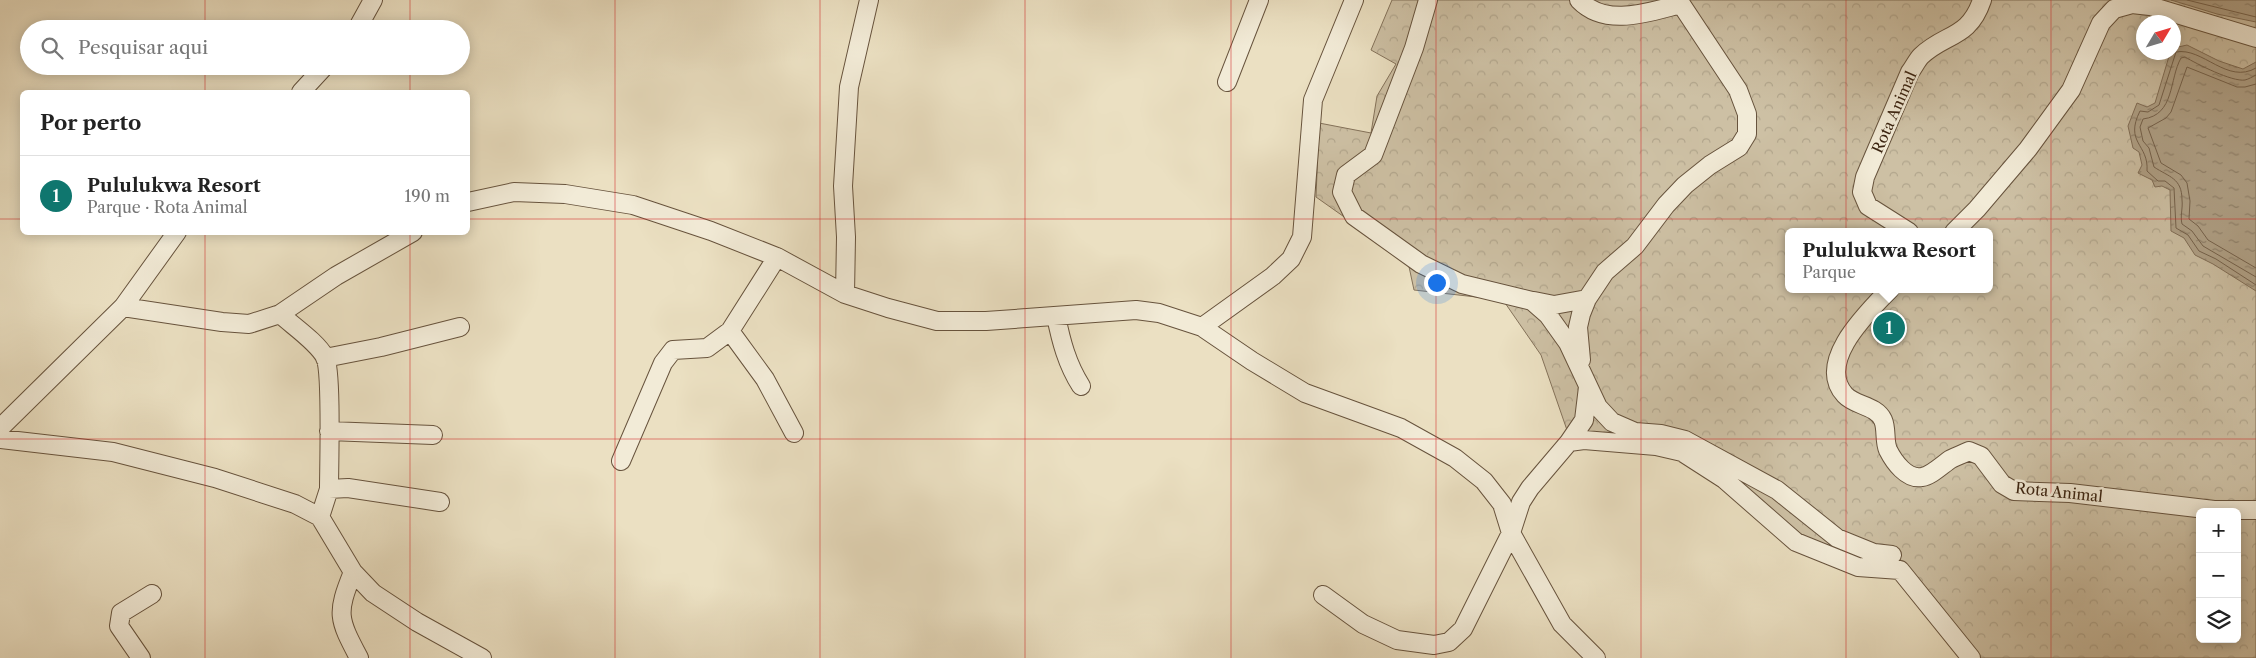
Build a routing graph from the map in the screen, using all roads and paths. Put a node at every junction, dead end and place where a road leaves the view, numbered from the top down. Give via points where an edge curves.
1 (373, 0) edge
2 (869, 0) edge
3 (1259, 0) edge
4 (1354, 0) edge
5 (1428, 0) edge
6 (1579, 0) edge
7 (1982, 0) edge
8 (1680, 2) edge
9 (362, 20) edge
10 (2254, 38) edge
11 (317, 75) edge
12 (1227, 82) dead end
13 (303, 90) edge
14 (470, 202) edge
15 (1903, 228) edge
16 (1958, 228) edge
17 (175, 235) edge
18 (409, 235) edge
19 (777, 257) junction
20 (1886, 293) edge
21 (845, 294) junction
22 (1587, 299) junction
23 (1532, 301) junction
24 (123, 307) junction
25 (280, 314) junction
26 (1056, 316) junction
27 (460, 327) dead end
28 (1202, 327) junction
29 (730, 331) junction
30 (325, 358) junction
31 (1588, 385) junction
32 (1081, 386) dead end
33 (0, 428) edge
34 (329, 431) junction
35 (794, 433) dead end
36 (433, 435) dead end
37 (0, 439) edge
38 (1569, 442) junction
39 (621, 461) dead end
40 (329, 489) junction
41 (440, 502) dead end
42 (2256, 510) edge
43 (320, 516) junction
44 (1511, 533) junction
45 (1892, 554) dead end
46 (353, 572) junction
47 (152, 594) dead end
48 (1323, 595) dead end
49 (141, 658) edge
50 (359, 658) edge
51 (482, 658) edge
52 (1596, 658) edge
53 (1971, 658) edge

1 - 9 street
2 - 21 street via 849,87 844,186
3 - 12 street
4 - 28 street via 1313,100 1302,237 1291,259 1273,276
5 - 23 street via 1414,48 1373,155 1346,175 1342,192 1354,216 1421,264 1462,284
6 - 8 street via 1610,16 1640,14
7 - 15 street, Rota Animal via 1978,14 1958,34 1920,57 1910,72 1865,177 1862,192 1868,206
8 - 22 street via 1738,90 1747,114 1747,134 1739,147 1685,185 1635,246 1605,272
10 - 16 street via 2150,6 2132,4 2114,9 2101,23 2071,90 2028,149
11 - 13 street
14 - 19 street via 514,192 565,194 633,205
17 - 24 street
18 - 25 street via 336,276
19 - 21 street
19 - 29 street
20 - 42 street, Rota Animal via 1864,317 1842,349 1835,367 1838,382 1846,396 1874,410 1883,420 1888,449 1897,465 1910,476 1922,477 1969,451 1981,456 2002,484 2014,491 2070,493 2214,510
21 - 26 street via 937,321
22 - 23 street via 1554,305
22 - 31 street via 1578,328 1580,357
23 - 31 street via 1548,315 1568,343
24 - 25 street via 249,324
24 - 33 street
25 - 30 street
26 - 28 street via 1136,310 1159,313
26 - 32 street via 1066,357
27 - 30 street
28 - 44 street via 1305,393 1401,428 1455,458 1484,481 1502,504
29 - 35 street via 765,379
29 - 39 street via 707,348 673,350 663,362
30 - 34 street
31 - 38 street via 1584,420
31 - 45 street via 1598,407 1612,422 1635,432 1684,440 1777,490 1838,538 1874,554
34 - 36 street
34 - 40 street
37 - 43 street via 113,452 241,487 295,504
38 - 44 street via 1521,502
38 - 53 street via 1584,440 1656,446 1682,452 1724,479 1796,542 1858,567 1900,570
40 - 41 street via 348,488
40 - 43 street
43 - 46 street
44 - 48 street via 1463,629 1449,642 1434,645 1397,640 1363,624
44 - 52 street via 1562,624
46 - 50 street via 340,612 344,630
46 - 51 street via 373,593
47 - 49 street via 121,613 120,626

